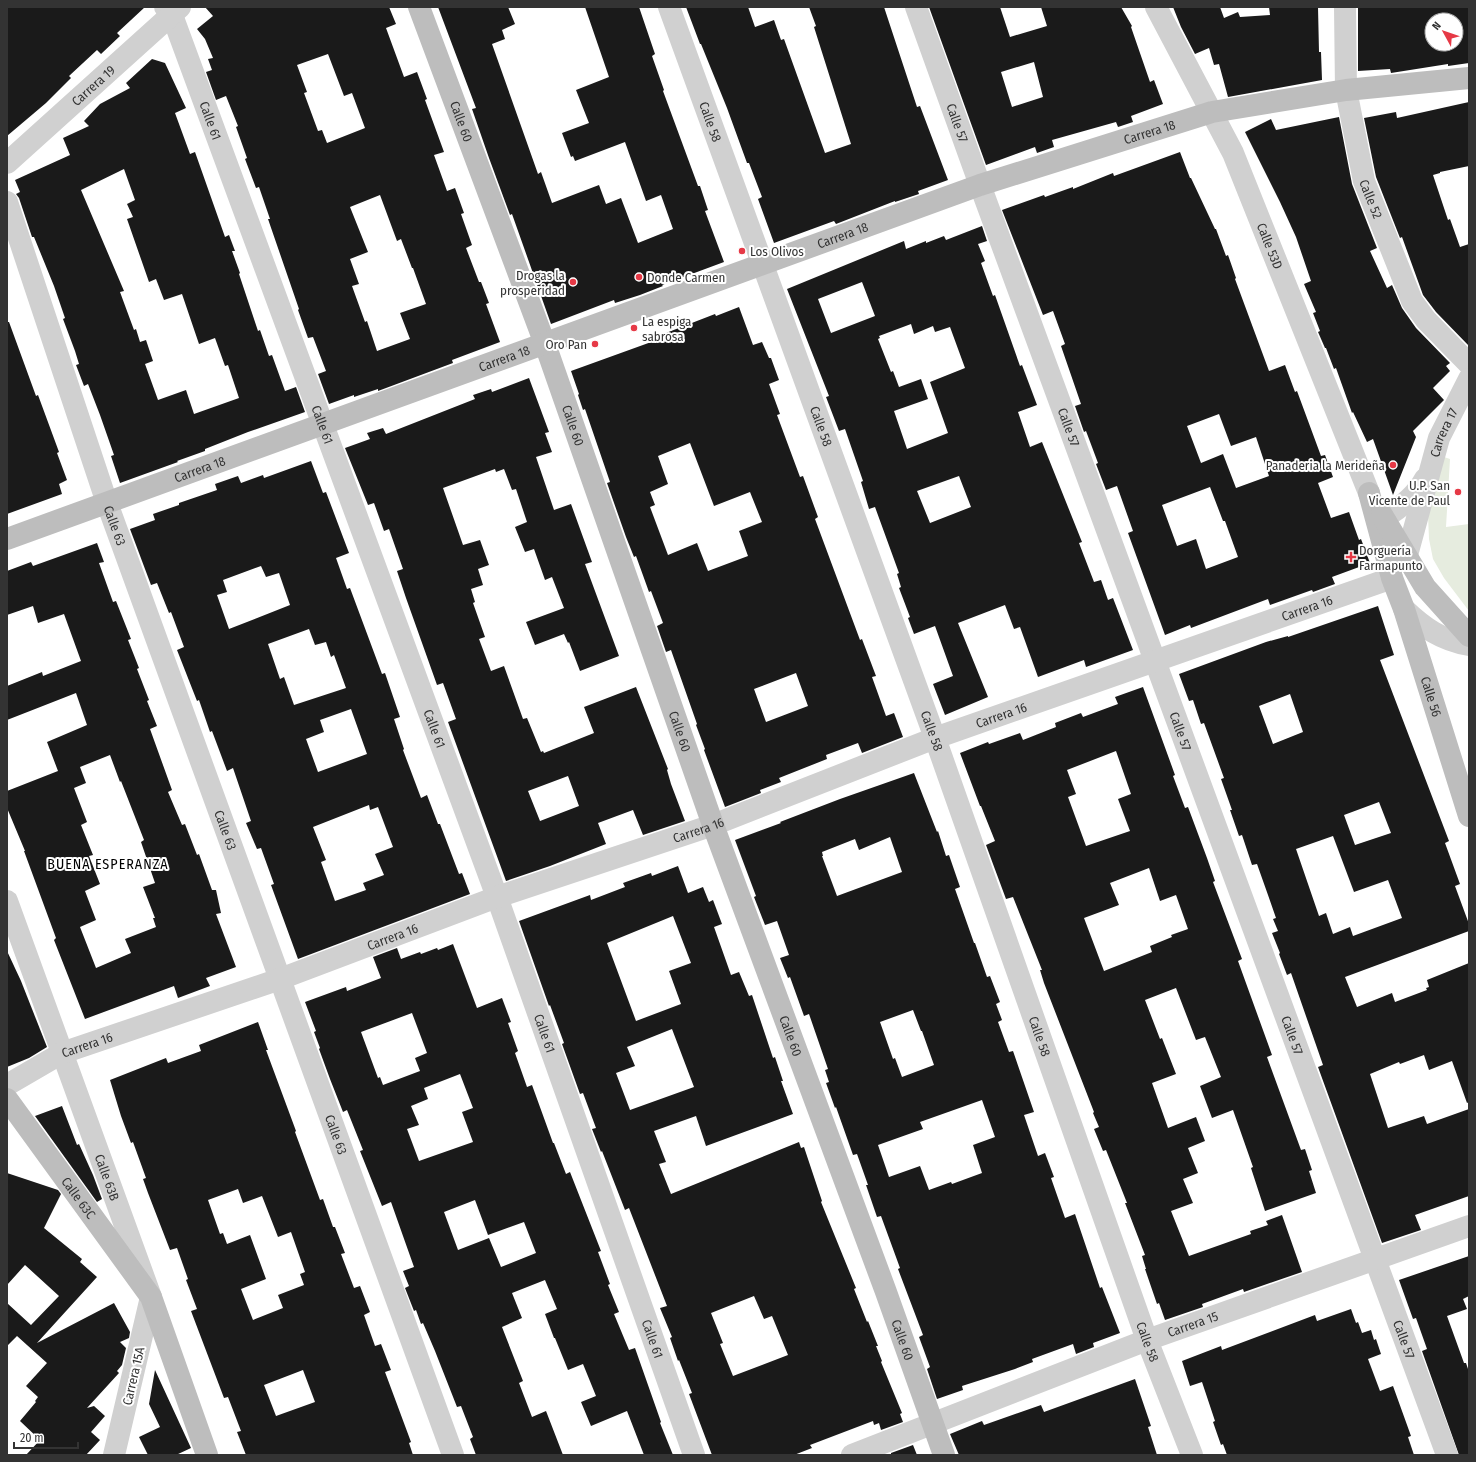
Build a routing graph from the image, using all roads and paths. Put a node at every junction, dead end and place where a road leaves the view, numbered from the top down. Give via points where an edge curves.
1 (418, 7) edge
2 (669, 7) edge
3 (916, 7) edge
4 (1156, 7) edge
5 (1345, 7) edge
6 (172, 10) edge
7 (1469, 78) edge
8 (1346, 90) junction
9 (1212, 112) junction
10 (7, 163) edge
11 (980, 185) junction
12 (7, 202) edge
13 (763, 264) junction
14 (545, 344) junction
15 (1469, 364) edge
16 (1469, 379) edge
17 (322, 425) junction
18 (1432, 466) junction
19 (1369, 493) junction
20 (107, 503) junction
21 (1384, 518) junction
22 (7, 539) edge
23 (1407, 555) junction
24 (1392, 578) junction
25 (1404, 609) junction
26 (1469, 636) edge
27 (1469, 645) edge
28 (1155, 660) junction
29 (935, 738) junction
30 (1469, 816) edge
31 (713, 825) junction
32 (497, 897) junction
33 (7, 901) edge
34 (280, 979) junction
35 (62, 1053) junction
36 (7, 1085) edge
37 (7, 1099) edge
38 (1469, 1226) edge
39 (1375, 1259) junction
40 (151, 1297) junction
41 (1147, 1340) junction
42 (932, 1424) junction
43 (114, 1455) edge
44 (207, 1455) edge
45 (453, 1455) edge
46 (694, 1455) edge
47 (852, 1455) edge
48 (944, 1455) edge
49 (1192, 1455) edge
50 (1447, 1455) edge

1 - 14 street, Calle 60
2 - 13 street, Calle 58
3 - 11 street, Calle 57
4 - 9 street, Calle 53D
5 - 8 street, Calle 52
6 - 10 street, Carrera 19
6 - 17 street, Calle 61
7 - 8 street, Carrera 18
8 - 9 street, Carrera 18
8 - 15 street, Calle 52 via 1364,180 1412,301 1426,320
9 - 11 street, Carrera 18
9 - 19 street, Calle 53D via 1233,153
11 - 13 street, Carrera 18
11 - 28 street, Calle 57
12 - 20 street, Calle 63
13 - 14 street, Carrera 18
13 - 29 street, Calle 58
14 - 17 street, Carrera 18
14 - 31 street, Calle 60
16 - 18 street, Carrera 17 via 1439,438
17 - 20 street, Carrera 18
17 - 32 street, Calle 61
18 - 21 street, Carrera 17 via 1424,482 1412,496
18 - 23 street, Carrera 17
19 - 21 street, Calle 53D
19 - 24 street, Calle 53D
20 - 22 street, Carrera 18
20 - 34 street, Calle 63
21 - 23 street, Calle 53D
23 - 26 street, Calle 53D via 1425,587
24 - 25 street, Calle 56
24 - 28 street, Carrera 16
25 - 27 street via 1419,624 1437,635
25 - 30 street, Calle 56
28 - 29 street, Carrera 16
28 - 39 street, Calle 57
29 - 31 street, Carrera 16
29 - 41 street, Calle 58
31 - 32 street, Carrera 16
31 - 42 street, Calle 60 via 886,1292
32 - 34 street, Carrera 16
32 - 46 street, Calle 61
33 - 35 street, Calle 63B
34 - 35 street, Carrera 16
34 - 45 street, Calle 63
35 - 36 street, Carrera 16
35 - 40 street, Calle 63B
37 - 40 street, Calle 63C
38 - 39 street, Carrera 15
39 - 41 street, Carrera 15
39 - 50 street, Calle 57
40 - 43 street, Carrera 15A
40 - 44 street, Calle 63B
41 - 42 street, Carrera 15
41 - 49 street, Calle 58
42 - 47 street, Carrera 15
42 - 48 street, Calle 60

